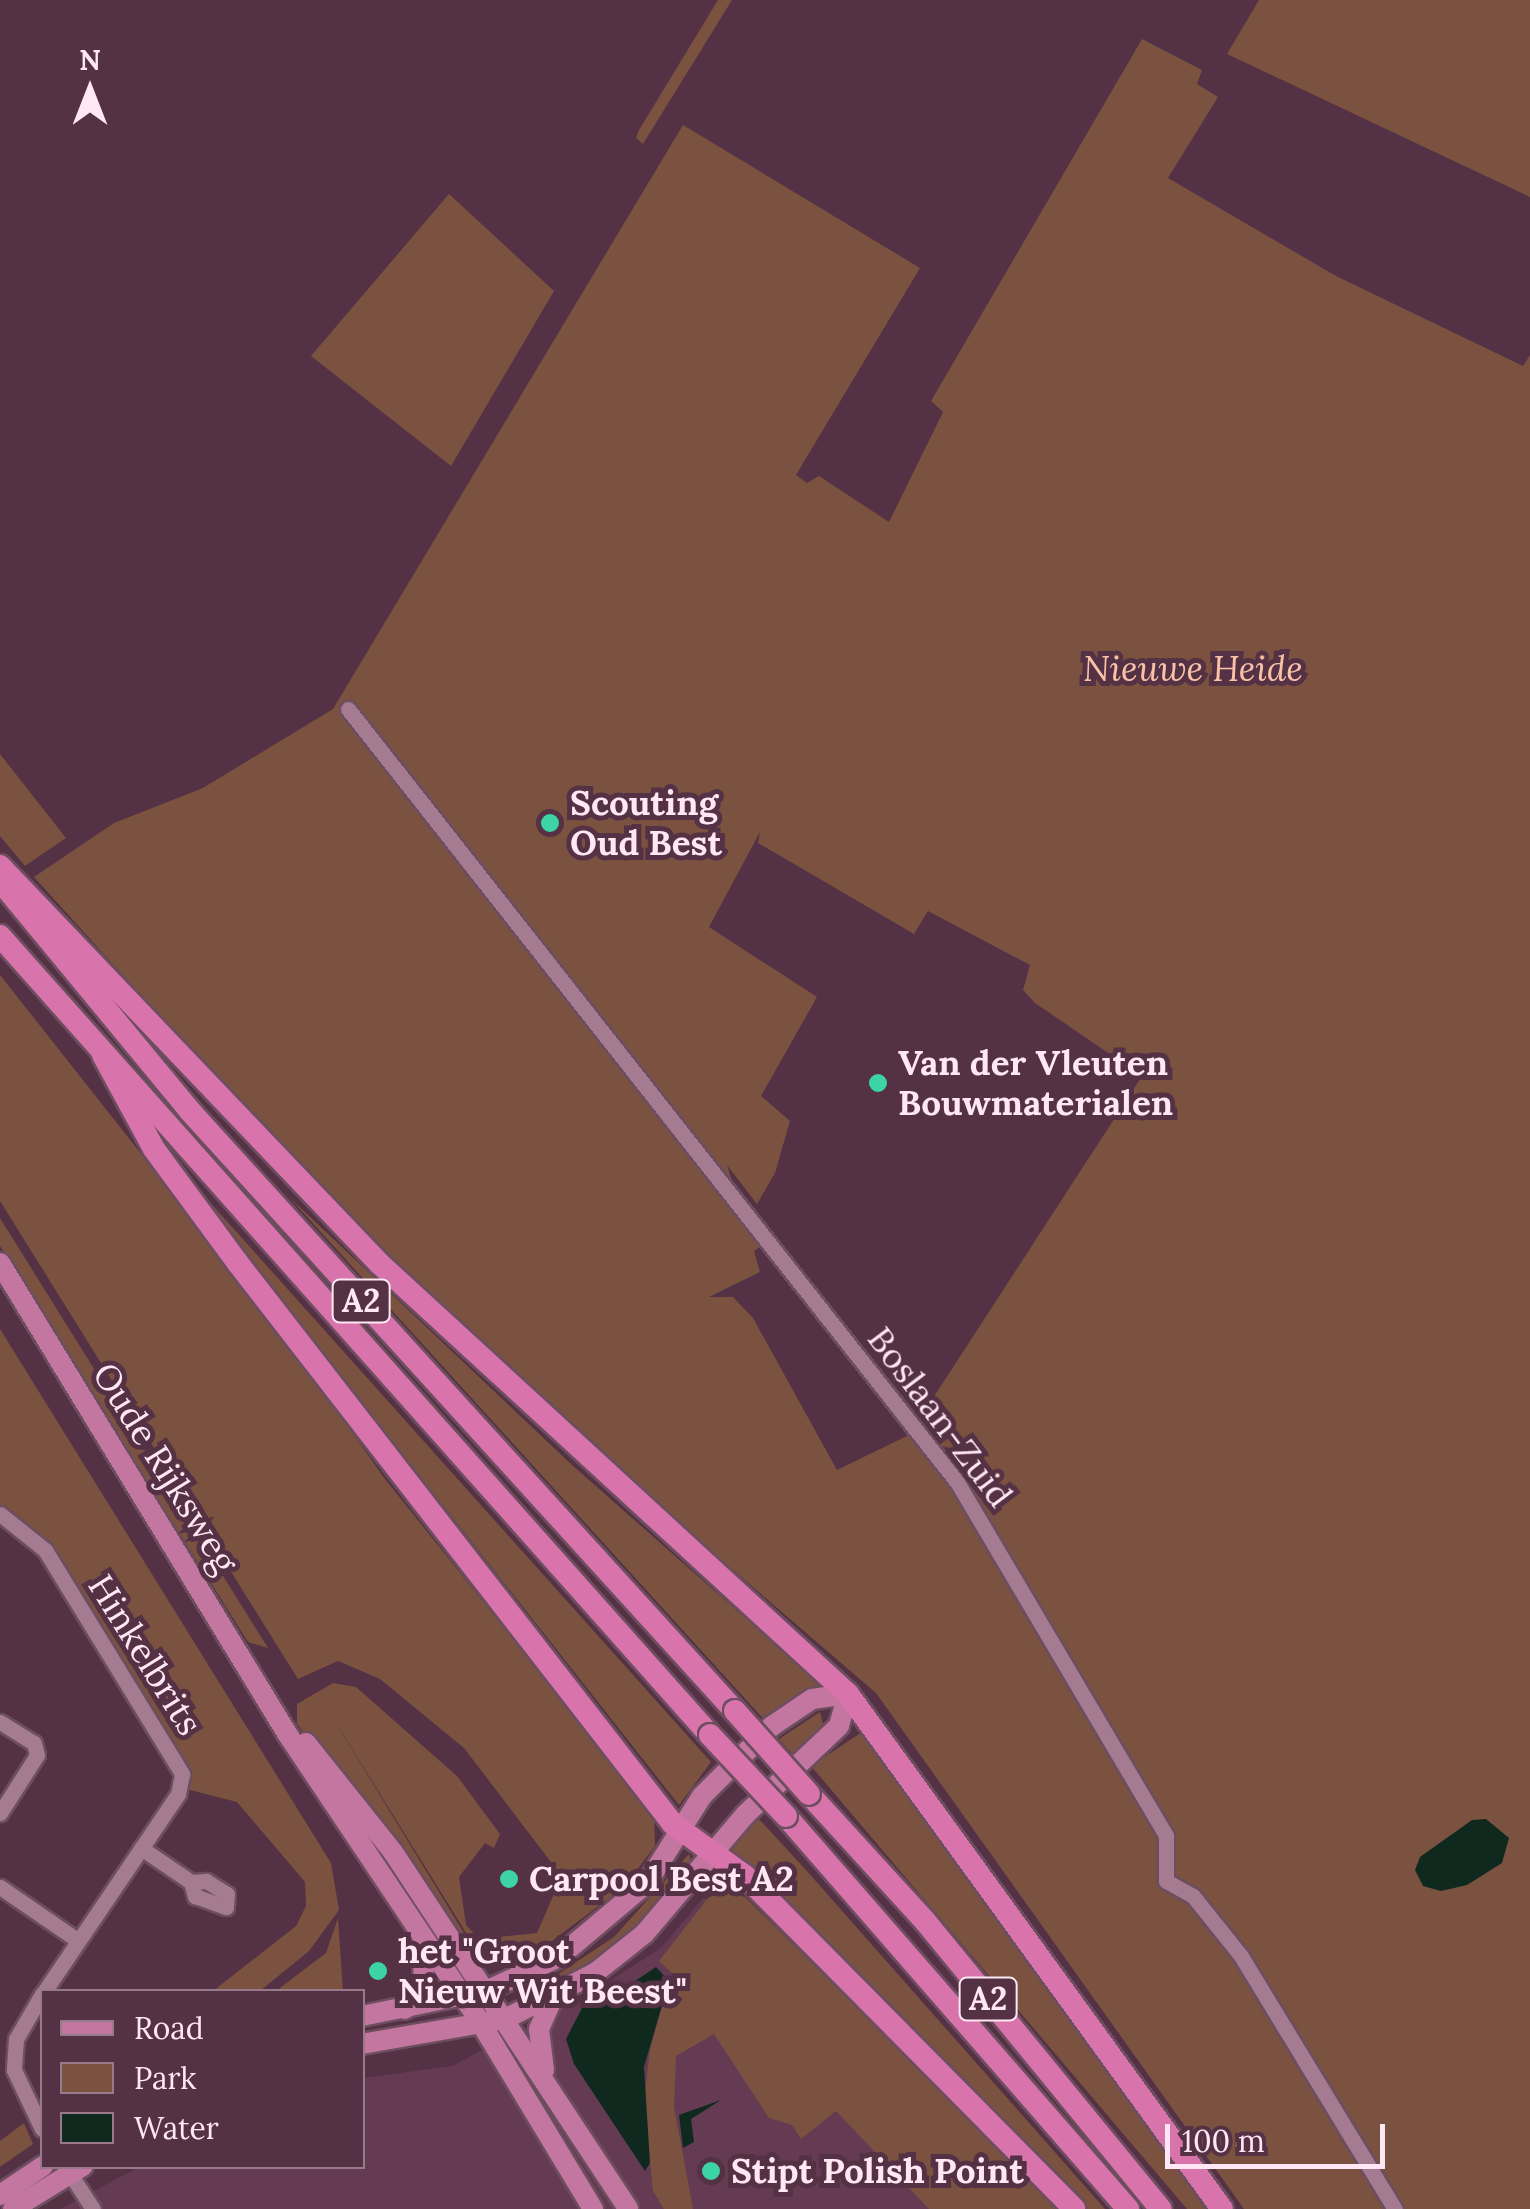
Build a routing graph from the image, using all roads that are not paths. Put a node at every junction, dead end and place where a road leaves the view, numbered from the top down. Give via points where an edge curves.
1 (348, 709) dead end
2 (0, 866) edge
3 (0, 880) edge
4 (0, 936) edge
5 (103, 1055) junction
6 (0, 1263) edge
7 (0, 1514) edge
8 (848, 1694) junction
9 (275, 1708) junction
10 (0, 1722) edge
11 (0, 1813) edge
12 (678, 1830) junction
13 (141, 1848) junction
14 (713, 1852) junction
15 (191, 1882) dead end
16 (0, 1887) edge
17 (421, 1936) junction
18 (78, 1940) junction
19 (46, 1989) edge
20 (488, 1990) junction
21 (463, 1996) junction
22 (554, 1996) junction
23 (40, 1998) edge
24 (405, 2010) junction
25 (365, 2016) edge
26 (506, 2020) junction
27 (482, 2025) junction
28 (365, 2044) edge
29 (7, 2052) edge
30 (547, 2084) junction
31 (40, 2125) edge
32 (40, 2168) edge
33 (73, 2169) edge
34 (0, 2195) edge
35 (13, 2209) edge
36 (93, 2209) edge
37 (593, 2209) edge
38 (628, 2209) edge
39 (1074, 2209) edge
40 (1128, 2209) edge
41 (1162, 2209) edge
42 (1222, 2209) edge
43 (1394, 2209) edge

1 - 43 street, Boslaan-Zuid via 957,1482 1166,1836 1166,1881 1193,1896 1241,1956
2 - 8 highway, A2 via 380,1264
3 - 41 highway, A2, bridge via 189,1110 925,1921
4 - 5 highway, A2
5 - 12 highway, A2 via 154,1149 237,1262
5 - 40 highway, A2, bridge via 786,1816
6 - 9 main road, Oude Rijksweg
7 - 13 street, Hinkelbrits via 45,1550 182,1774 178,1794
8 - 12 main road via 812,1699 772,1726 714,1781
8 - 14 main road via 839,1726
8 - 42 highway, A2
9 - 17 main road, Oude Rijksweg
9 - 20 main road, Oude Rijksweg via 393,1852
10 - 11 street via 34,1744 36,1756
12 - 14 highway
12 - 20 main road via 648,1883 609,1920 535,1972
13 - 15 street
13 - 18 street, Hinkelbrits
14 - 22 main road via 644,1934
14 - 39 highway, A2 via 824,1952
16 - 18 street
17 - 21 main road, Oude Rijksweg
17 - 24 main road via 424,1982
18 - 19 street, Hinkelbrits
20 - 21 main road
20 - 26 main road, Oude Rijksweg
21 - 24 main road
21 - 27 main road, Oude Rijksweg
22 - 26 main road
22 - 30 main road via 539,2029
23 - 29 street, Hinkelbrits
24 - 25 main road
26 - 27 main road
26 - 30 main road, Oude Rijksweg
27 - 28 main road
27 - 37 main road, Oude Rijksweg
29 - 31 street, Hinkelbrits
30 - 38 main road, Oude Rijksweg
32 - 34 main road
33 - 35 main road
33 - 36 street

